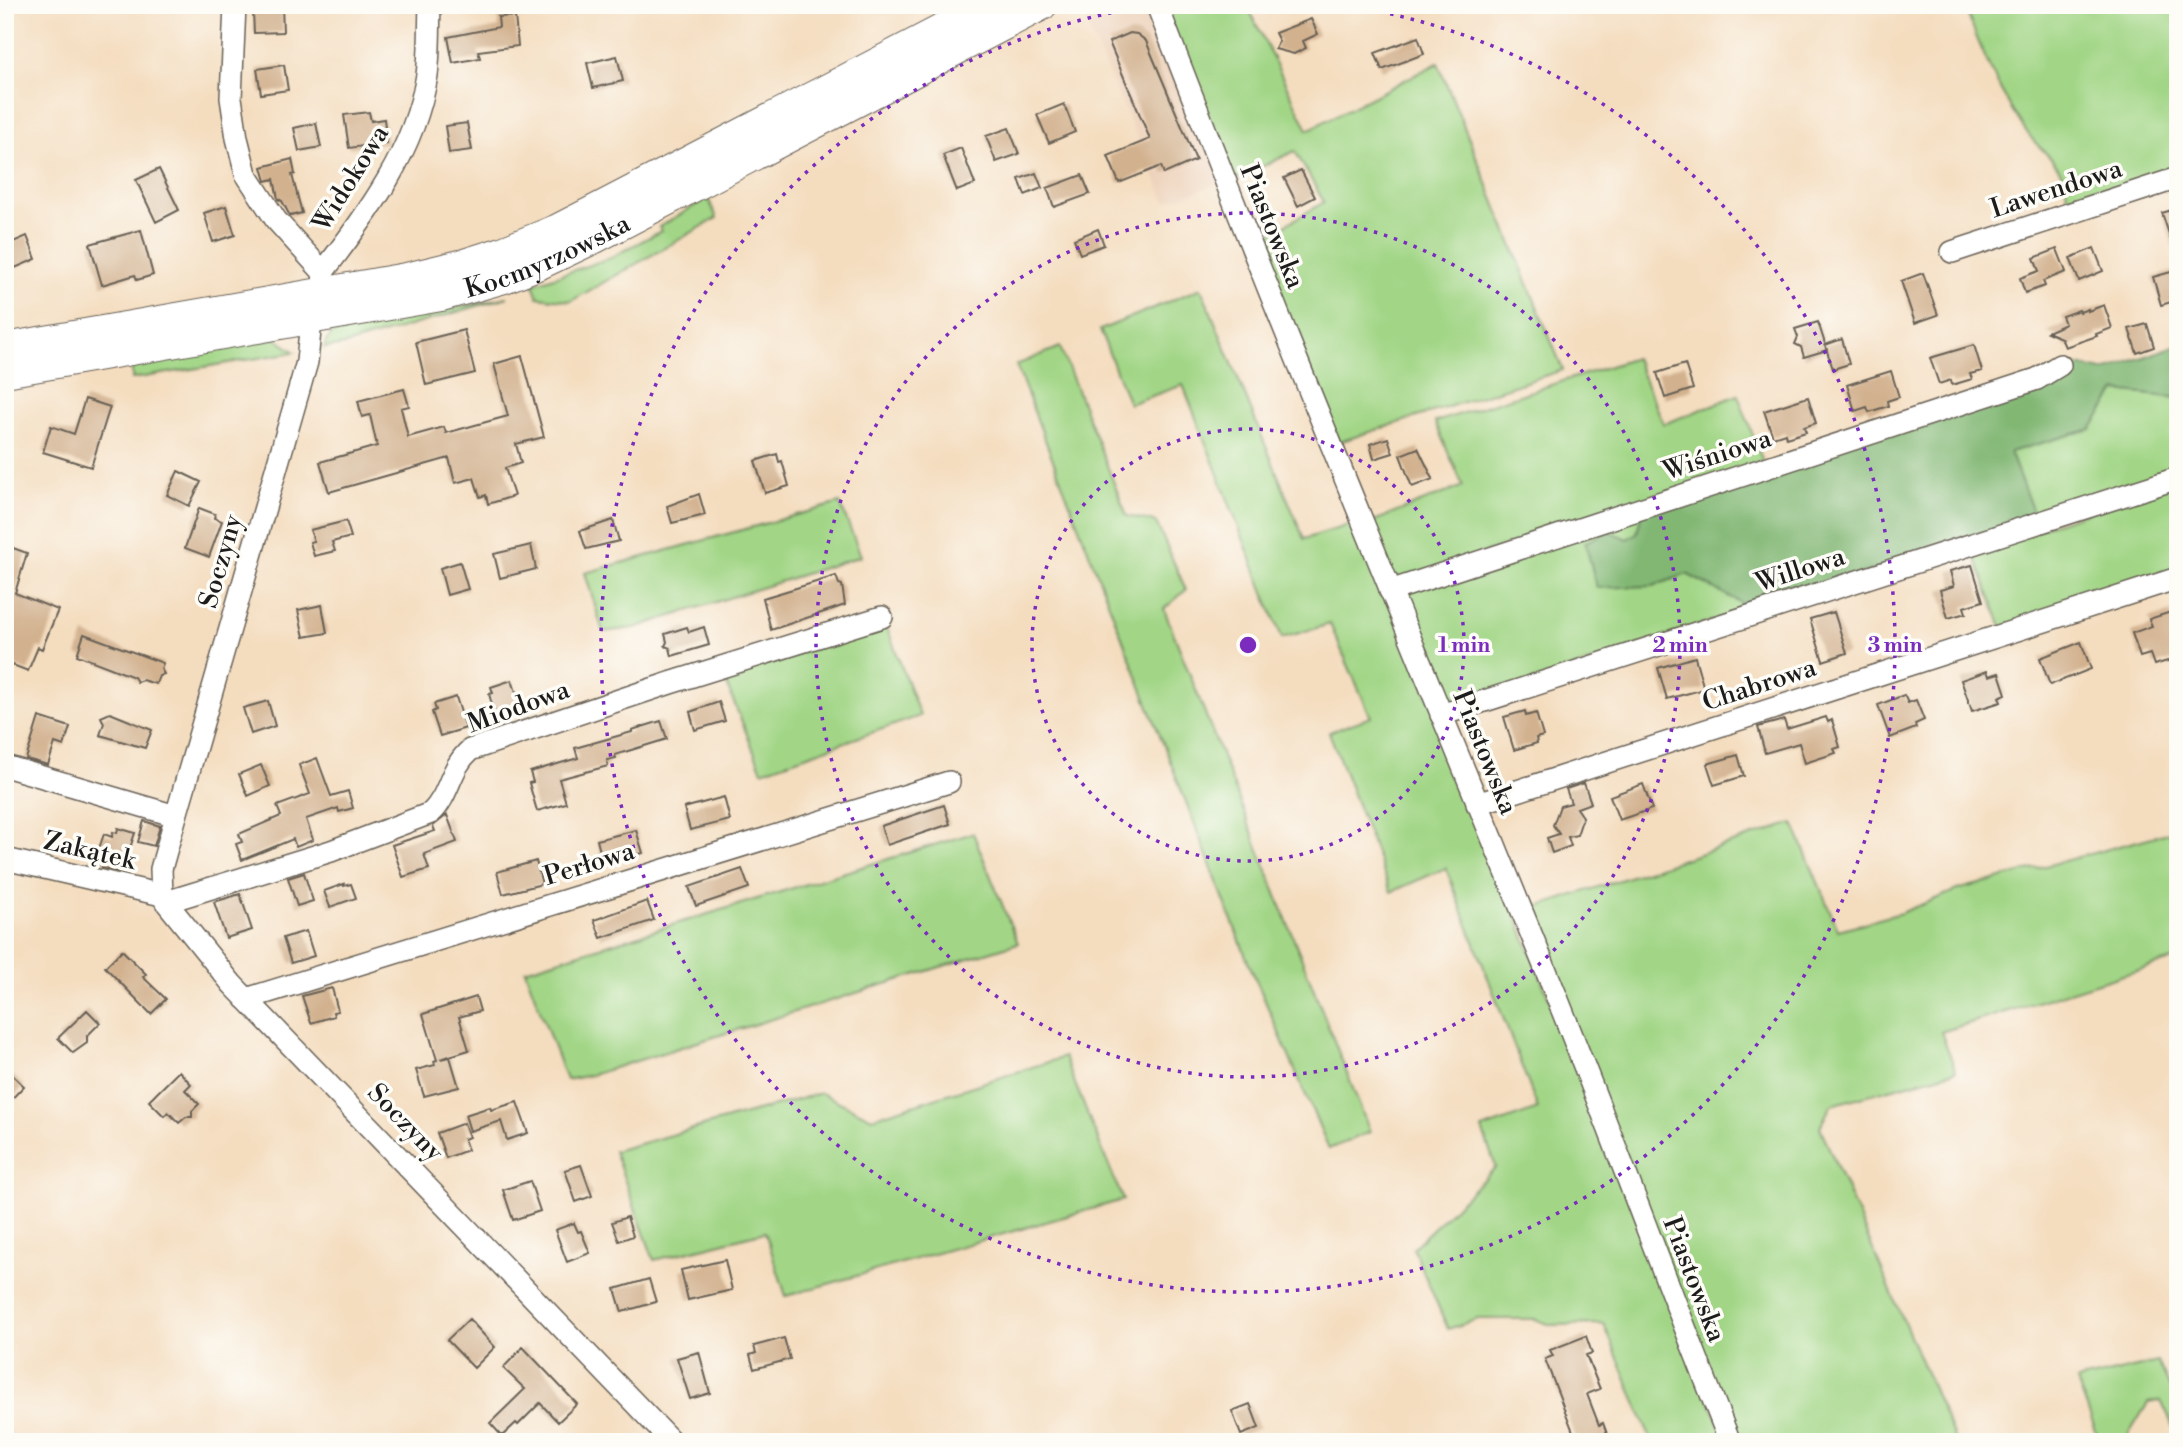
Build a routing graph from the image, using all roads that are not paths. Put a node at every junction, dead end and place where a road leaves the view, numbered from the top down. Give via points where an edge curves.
1 (235, 5) edge
2 (430, 5) edge
3 (989, 5) edge
4 (1042, 5) edge
5 (1157, 5) edge
6 (2178, 178) edge
7 (1952, 252) dead end
8 (324, 283) junction
9 (311, 320) junction
10 (5, 348) edge
11 (2060, 365) dead end
12 (5, 372) edge
13 (2178, 478) edge
14 (2178, 578) edge
15 (1390, 591) junction
16 (882, 617) dead end
17 (1441, 715) junction
18 (5, 766) edge
19 (949, 782) dead end
20 (1477, 804) junction
21 (176, 816) junction
22 (5, 859) edge
23 (164, 899) junction
24 (246, 999) junction
25 (672, 1442) edge
26 (1730, 1442) edge

1 - 8 street via 231,98 246,174
2 - 8 street, Widokowa via 427,74 412,132 394,170
3 - 8 main road, Kocmyrzowska via 529,242 464,264
4 - 9 main road, Kocmyrzowska via 542,263 441,296
5 - 15 street, Piastowska
6 - 7 street, Lawendowa
8 - 10 main road, Kocmyrzowska
9 - 12 main road, Kocmyrzowska
9 - 21 street, Soczyny via 307,362
11 - 15 street, Wiśniowa via 2037,379
13 - 17 street, Willowa
14 - 20 street, Chabrowa
15 - 17 street, Piastowska
16 - 23 street, Miodowa via 470,750 458,761 442,802 431,813 331,851
17 - 20 street, Piastowska
18 - 21 street
19 - 24 street, Perłowa
20 - 26 street, Piastowska
21 - 23 street, Soczyny via 162,869
22 - 23 street, Zakątek
23 - 24 street, Soczyny
24 - 25 street, Soczyny

